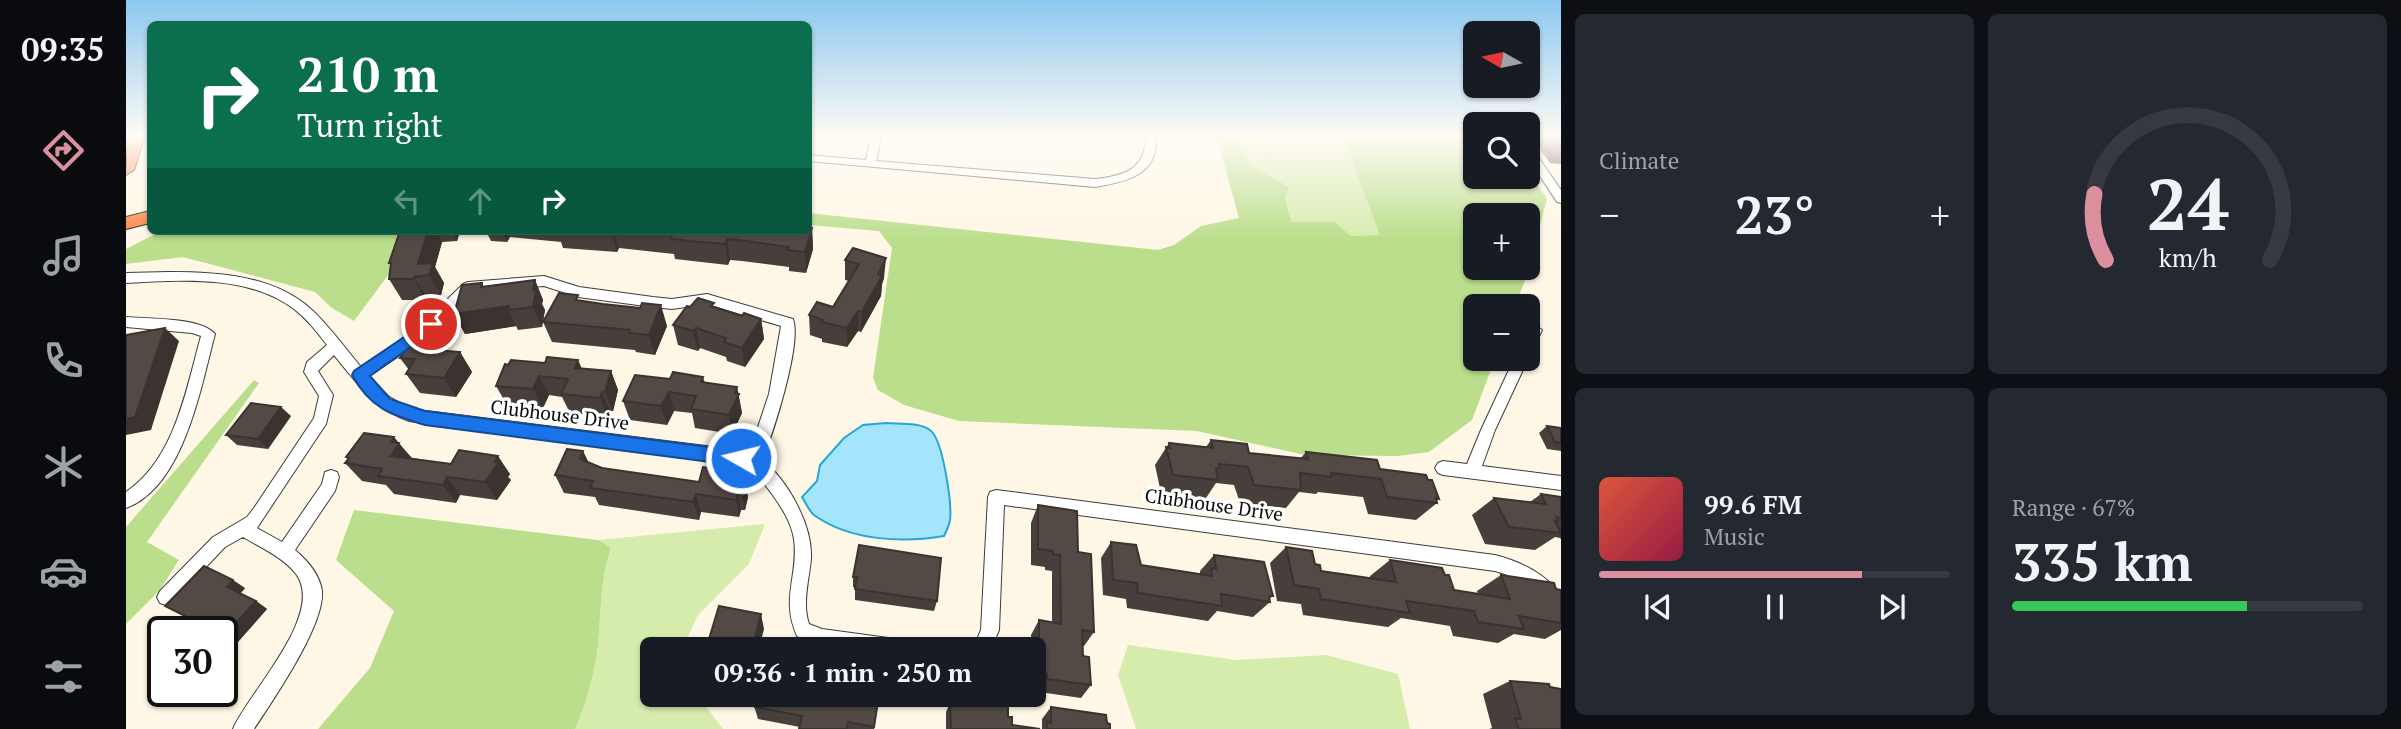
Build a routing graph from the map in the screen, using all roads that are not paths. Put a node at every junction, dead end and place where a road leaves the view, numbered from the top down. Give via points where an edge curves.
1 (972, 172) edge
2 (1133, 172) edge
3 (1543, 172) edge
4 (1561, 199) edge
5 (147, 210) edge
6 (126, 214) edge
7 (147, 218) edge
8 (126, 223) edge
9 (126, 278) edge
10 (126, 322) edge
11 (335, 346) junction
12 (1515, 371) edge
13 (360, 375) junction
14 (753, 462) junction
15 (1443, 468) dead end
16 (1472, 472) junction
17 (331, 477) dead end
18 (1561, 483) edge
19 (126, 501) edge
20 (243, 528) junction
21 (285, 551) junction
22 (166, 597) dead end
23 (1561, 612) edge
24 (819, 637) edge
25 (987, 637) edge
26 (243, 729) edge

1 - 2 street via 1096,183
3 - 4 street
5 - 6 highway
7 - 8 highway
9 - 11 street, Clubhouse Drive via 200,278 258,286 299,305
10 - 19 street via 194,328 208,334 163,468 139,495
11 - 13 street, Clubhouse Drive
11 - 20 street via 312,366 311,372 326,395 321,420 260,513
12 - 16 street
13 - 14 street, Clubhouse Drive via 384,404 425,418
13 - 14 street via 421,334 468,287 544,281 578,292 653,302 713,300 788,323 787,346
14 - 24 street via 798,523 804,552 796,615 803,630
15 - 16 street
16 - 18 street
17 - 21 street
20 - 21 street via 261,542
20 - 22 street via 219,542
21 - 26 street via 314,591 307,622
23 - 25 street, Clubhouse Drive via 1542,585 1507,566 996,497

